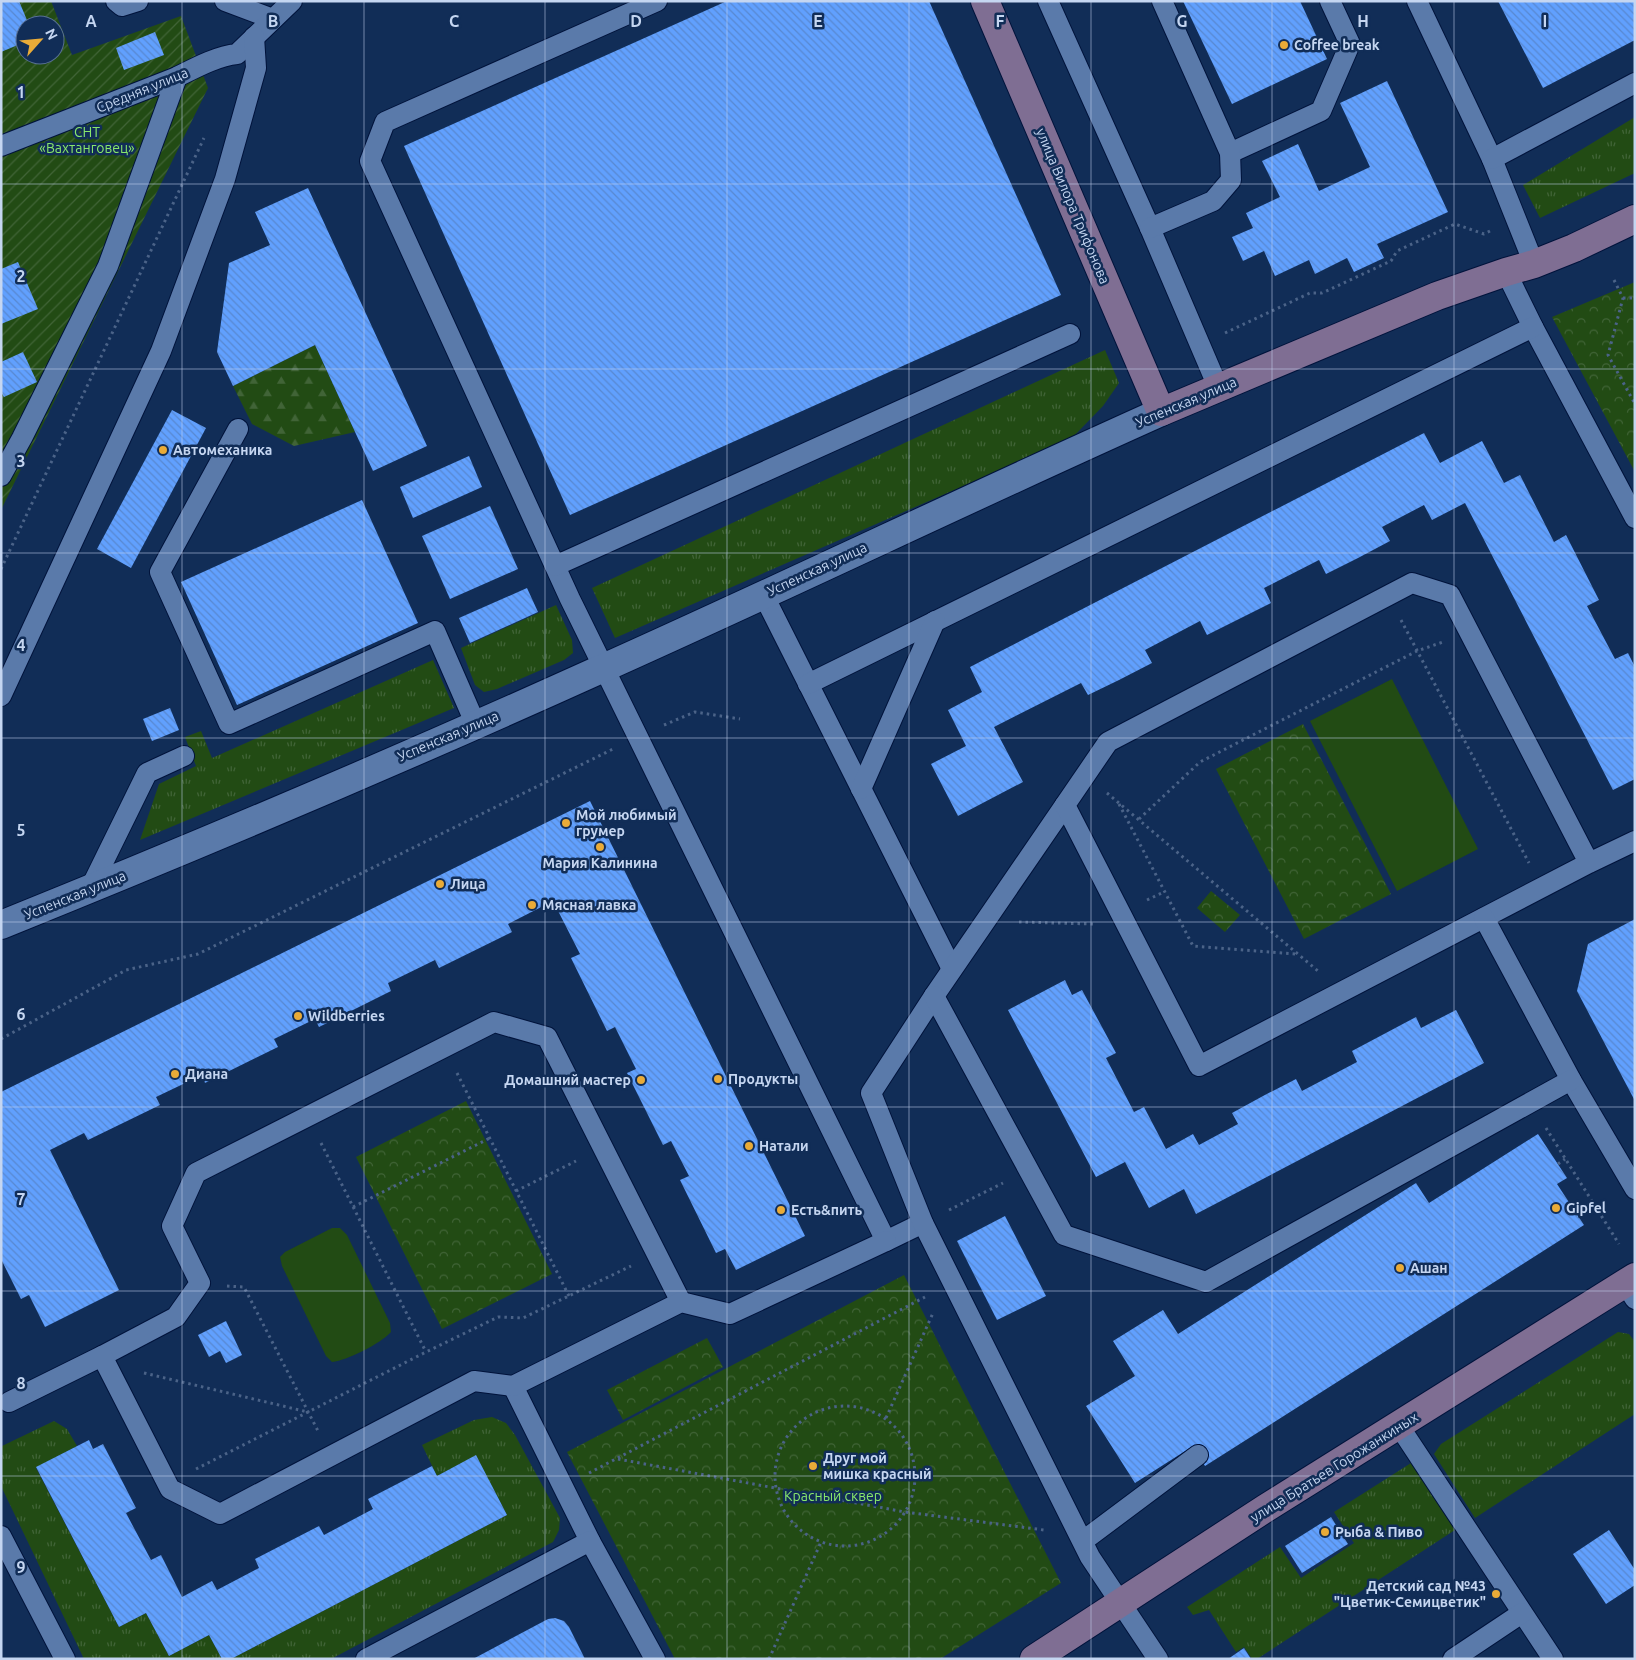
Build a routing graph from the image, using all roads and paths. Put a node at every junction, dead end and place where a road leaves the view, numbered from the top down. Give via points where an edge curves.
1 (116, 1) edge
2 (138, 1) edge
3 (225, 1) edge
4 (292, 1) edge
5 (657, 1) edge
6 (985, 1) edge
7 (1048, 1) edge
8 (1162, 1) edge
9 (1330, 1) edge
10 (1417, 1) edge
11 (273, 19) junction
12 (254, 37) junction
13 (177, 77) junction
14 (1635, 83) edge
15 (205, 135) dead end
16 (1, 146) edge
17 (1230, 153) junction
18 (1492, 159) junction
19 (1635, 219) edge
20 (1515, 220) junction
21 (1150, 228) junction
22 (1534, 264) junction
23 (1506, 272) junction
24 (1614, 280) dead end
25 (1623, 298) junction
26 (1635, 298) edge
27 (1533, 327) junction
28 (1070, 334) dead end
29 (1200, 345) junction
30 (1218, 387) junction
31 (1635, 404) edge
32 (1161, 412) junction
33 (238, 428) dead end
34 (1, 476) edge
35 (1635, 518) edge
36 (554, 566) junction
37 (1, 569) edge
38 (763, 594) junction
39 (1388, 596) junction
40 (936, 621) junction
41 (1469, 633) junction
42 (1417, 651) junction
43 (603, 668) junction
44 (808, 684) junction
45 (1, 696) edge
46 (740, 719) dead end
47 (476, 725) junction
48 (637, 737) junction
49 (184, 756) dead end
50 (1086, 774) junction
51 (861, 789) junction
52 (1118, 801) junction
53 (1065, 805) junction
54 (1139, 819) junction
55 (1635, 841) edge
56 (1589, 863) junction
57 (1542, 888) junction
58 (90, 889) junction
59 (1484, 918) junction
60 (985, 921) junction
61 (1, 925) edge
62 (1126, 925) junction
63 (1298, 954) junction
64 (952, 969) junction
65 (1343, 991) junction
66 (934, 996) junction
67 (1, 1039) edge
68 (445, 1048) junction
69 (1571, 1080) junction
70 (1530, 1103) junction
71 (308, 1118) junction
72 (490, 1138) junction
73 (602, 1148) junction
74 (1565, 1160) junction
75 (1558, 1164) dead end
76 (1029, 1170) junction
77 (1635, 1189) edge
78 (516, 1191) junction
79 (353, 1207) junction
80 (923, 1223) junction
81 (886, 1241) junction
82 (1619, 1244) dead end
83 (656, 1254) junction
84 (200, 1283) junction
85 (1631, 1286) edge
86 (569, 1296) junction
87 (925, 1297) dead end
88 (681, 1302) junction
89 (933, 1314) dead end
90 (426, 1352) junction
91 (104, 1360) junction
92 (513, 1386) junction
93 (4, 1398) edge
94 (308, 1412) junction
95 (886, 1418) junction
96 (1399, 1426) junction
97 (1198, 1455) dead end
98 (331, 1456) junction
99 (618, 1459) junction
100 (167, 1484) junction
101 (562, 1486) junction
102 (776, 1489) junction
103 (905, 1512) junction
104 (1044, 1530) dead end
105 (1, 1536) edge
106 (590, 1541) junction
107 (821, 1542) junction
108 (1083, 1542) junction
109 (1121, 1603) junction
110 (1522, 1613) junction
111 (65, 1659) edge
112 (366, 1659) edge
113 (655, 1659) edge
114 (769, 1659) edge
115 (1034, 1659) edge
116 (1158, 1659) edge
117 (1453, 1659) edge
118 (1553, 1659) edge

1 - 2 lane via 122,6
3 - 11 lane
4 - 11 lane, Средняя улица
5 - 36 lane via 385,122 370,161
6 - 32 street, улица Вилора Трифонова
7 - 21 lane
8 - 17 lane
9 - 17 lane via 1350,44 1321,112
10 - 18 lane
11 - 12 lane, Средняя улица
12 - 13 lane, Средняя улица via 237,54
12 - 45 lane via 256,68 225,179 161,351
13 - 16 lane, Средняя улица
13 - 34 lane via 108,266
14 - 18 lane
15 - 37 path
17 - 21 lane via 1231,180 1213,201
18 - 20 lane
19 - 22 street, Успенская улица
20 - 22 lane
20 - 29 path via 1484,234 1455,224 1322,293 1310,293
21 - 29 lane
22 - 23 street, Успенская улица
23 - 27 lane
23 - 30 street, Успенская улица via 1437,296
24 - 25 path
25 - 26 path
25 - 31 path via 1608,354
27 - 35 lane
27 - 40 lane
28 - 36 lane
29 - 30 lane
30 - 32 street, Успенская улица
32 - 38 street, Успенская улица
33 - 47 lane via 160,572 229,724 435,631
36 - 43 lane
38 - 43 street, Успенская улица
38 - 44 lane
39 - 41 lane via 1412,583 1450,595
39 - 42 path
39 - 50 lane via 1108,742
40 - 44 lane
40 - 51 lane
41 - 42 path
41 - 56 lane
42 - 54 path via 1200,762
42 - 57 path
43 - 47 street, Успенская улица
43 - 48 lane
44 - 51 lane
46 - 48 path via 695,712
47 - 58 street, Успенская улица
48 - 67 path via 198,954 126,970
48 - 81 lane
49 - 58 lane via 147,773
50 - 52 path
50 - 53 lane
51 - 64 lane
52 - 54 path
52 - 63 path via 1193,946
53 - 60 lane
53 - 62 lane
54 - 63 path
55 - 56 lane
56 - 57 lane
57 - 59 lane
58 - 61 street, Успенская улица
59 - 65 lane
59 - 69 lane
60 - 62 path
60 - 64 lane
62 - 65 lane via 1200,1066
63 - 65 path
64 - 66 lane
66 - 76 lane
66 - 80 lane via 871,1093
68 - 71 lane
68 - 72 path
68 - 73 lane via 494,1022 547,1037
69 - 70 lane
69 - 77 lane
70 - 74 path
70 - 76 lane via 1206,1282 1064,1235
71 - 79 path
71 - 84 lane via 196,1173 172,1226
72 - 78 path
72 - 79 path
73 - 78 path
73 - 83 lane
74 - 75 path
74 - 82 path
76 - 80 path
78 - 86 path
79 - 90 path
80 - 81 lane
80 - 108 lane
81 - 88 lane via 730,1314
83 - 86 path
83 - 88 lane
84 - 91 lane via 176,1317
84 - 94 path via 244,1287
85 - 96 street, улица Братьев Горожанкиных
86 - 90 path via 523,1318 498,1317
87 - 99 path
88 - 92 lane
89 - 95 path
90 - 94 path
91 - 93 lane
91 - 94 path
91 - 100 lane
92 - 98 lane via 474,1381
92 - 101 lane
94 - 98 path
94 - 100 path
95 - 102 path via 870,1409 852,1405 816,1411 800,1421 780,1451 775,1469
95 - 103 path via 900,1430 910,1446 915,1464 916,1483
96 - 109 street, улица Братьев Горожанкиных
96 - 110 lane
97 - 108 lane
98 - 100 lane via 220,1514 170,1489
99 - 101 path
99 - 102 path
101 - 106 lane
102 - 103 path
102 - 107 path via 791,1521
103 - 104 path
103 - 107 path via 890,1530 875,1540 839,1546
105 - 111 lane
106 - 112 lane
106 - 113 lane
107 - 114 path
108 - 109 lane
109 - 115 street, улица Братьев Горожанкиных
109 - 116 lane
110 - 117 lane
110 - 118 lane

